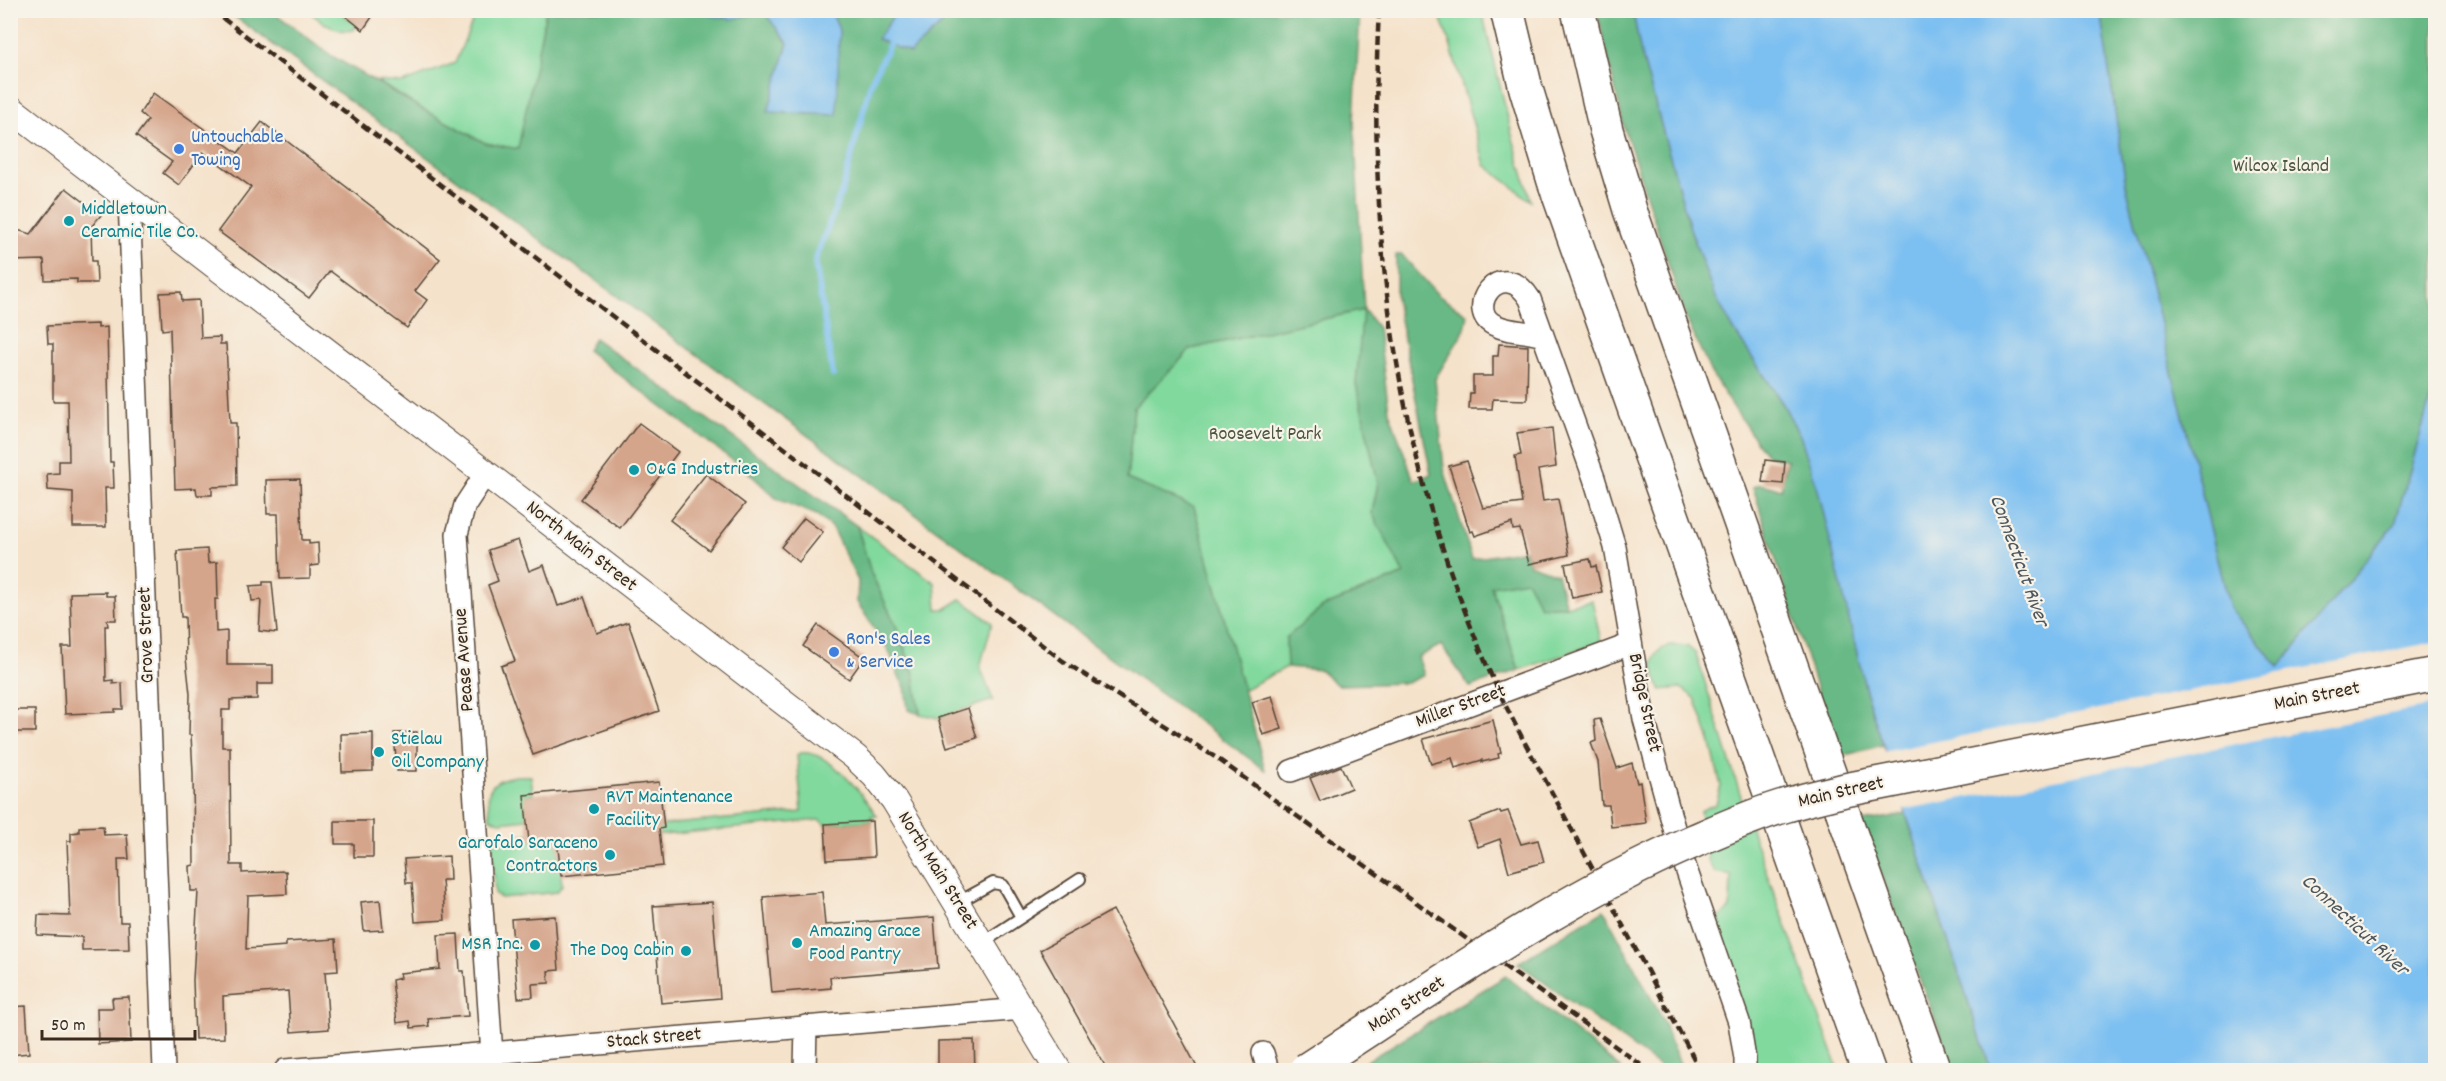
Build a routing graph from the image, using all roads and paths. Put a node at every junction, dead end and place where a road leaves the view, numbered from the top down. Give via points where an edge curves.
1 (1507, 10) edge
2 (1578, 10) edge
3 (10, 108) edge
4 (129, 200) junction
5 (1543, 336) dead end
6 (486, 473) junction
7 (1631, 644) junction
8 (2436, 674) edge
9 (1291, 771) dead end
10 (1080, 879) dead end
11 (957, 903) junction
12 (1021, 917) junction
13 (982, 943) junction
14 (1023, 1009) junction
15 (806, 1026) junction
16 (492, 1062) edge
17 (164, 1071) edge
18 (285, 1071) edge
19 (805, 1071) edge
20 (1058, 1071) edge
21 (1306, 1071) edge
22 (1745, 1071) edge
23 (1869, 1071) edge
24 (1934, 1071) edge

1 - 23 highway via 1554,181
2 - 24 highway via 1606,129 1637,231
3 - 4 street, North Main Street
4 - 6 street, North Main Street
4 - 17 street, Grove Street
5 - 7 street, Bridge Street via 1615,547
6 - 11 street, North Main Street via 861,763 894,800
6 - 16 street, Pease Avenue via 465,505 457,534
7 - 9 street, Miller Street
7 - 22 street, Bridge Street via 1644,719 1682,857 1739,1022
8 - 21 highway, Main Street, bridge via 1845,790 1729,825 1579,898
10 - 12 lane
11 - 12 lane via 993,883 1003,885
11 - 13 street, North Main Street
12 - 13 lane
13 - 14 street, North Main Street
14 - 15 street, Stack Street
14 - 20 street, North Main Street
15 - 16 street, Stack Street
15 - 19 street
16 - 18 street, Stack Street

